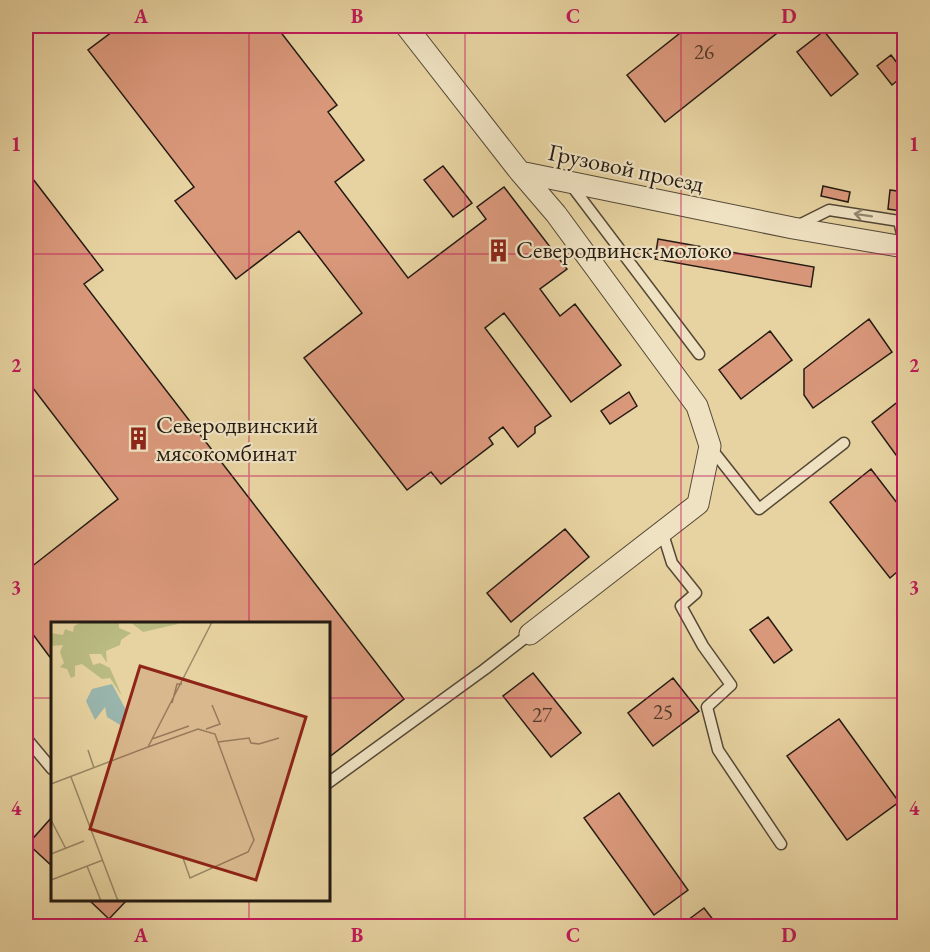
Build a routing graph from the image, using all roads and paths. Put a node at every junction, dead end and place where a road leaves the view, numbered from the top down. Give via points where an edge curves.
1 (406, 26) edge
2 (520, 172) junction
3 (569, 182) junction
4 (904, 244) edge
5 (699, 354) dead end
6 (844, 443) dead end
7 (710, 446) junction
8 (662, 531) junction
9 (530, 634) joint
10 (26, 738) edge
11 (51, 768) edge
12 (330, 782) edge
13 (781, 844) dead end

1 - 2 street, Грузовой проезд
2 - 3 street, Грузовой проезд
2 - 7 street via 556,214 698,406
3 - 4 street, Грузовой проезд via 793,228
3 - 5 lane
6 - 7 lane via 759,509
7 - 8 street via 698,504
8 - 9 street
8 - 13 lane via 672,563 696,593 681,606 731,685 707,707 718,750
9 - 12 lane
10 - 11 lane

